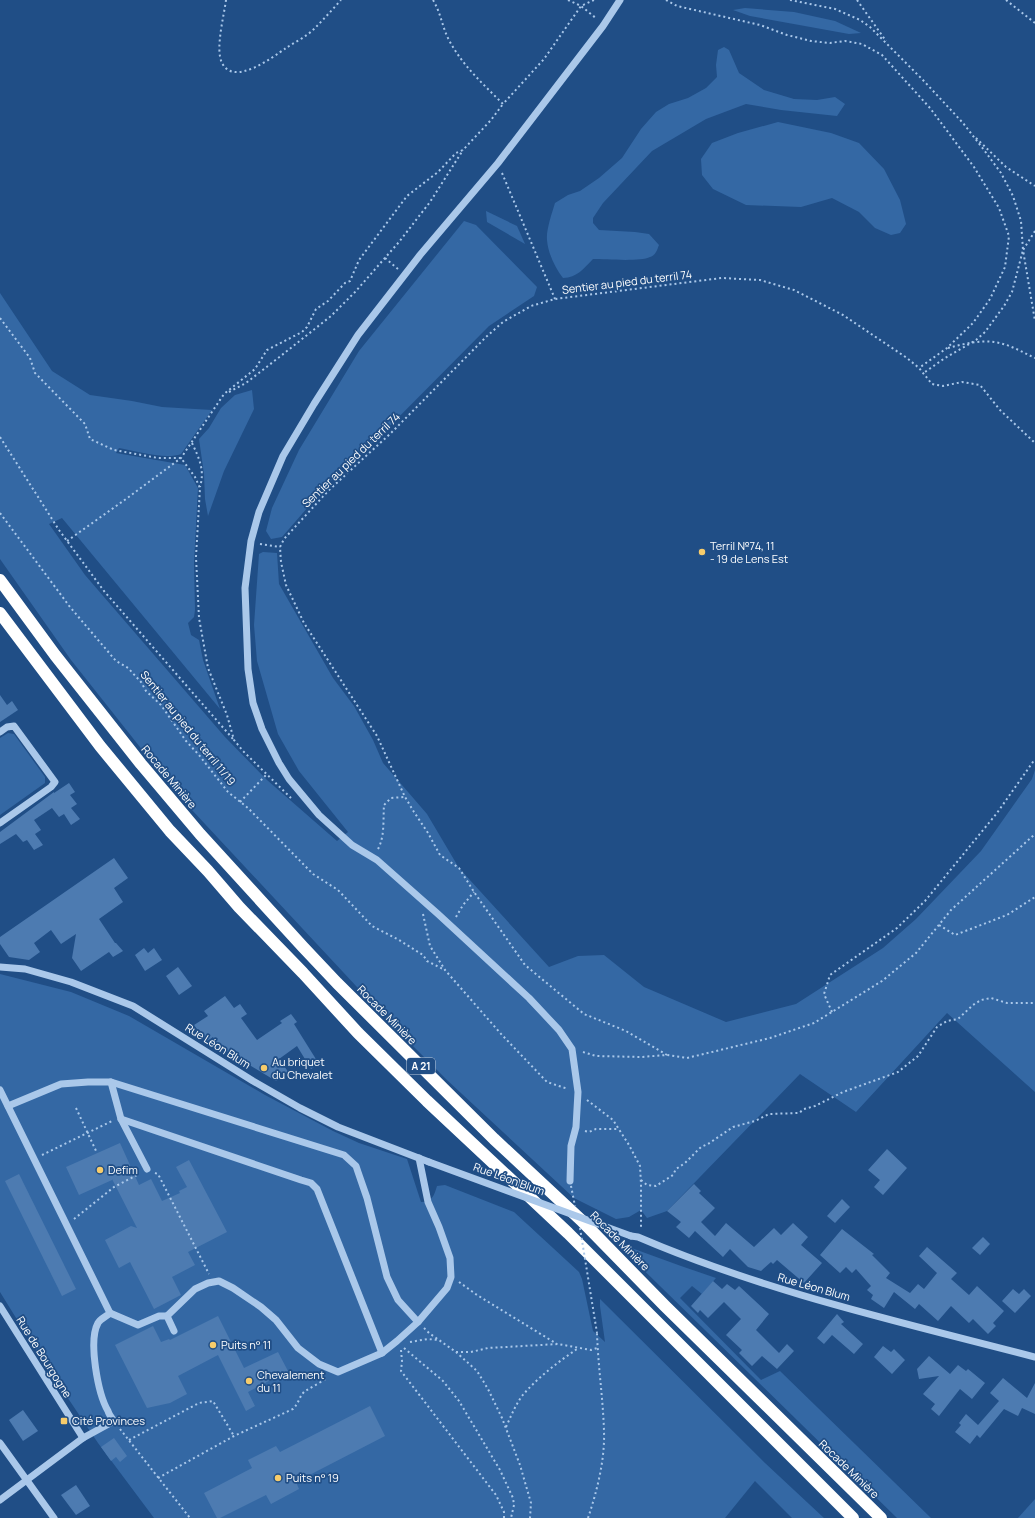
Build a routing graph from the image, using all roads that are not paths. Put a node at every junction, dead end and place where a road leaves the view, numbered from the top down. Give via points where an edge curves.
1 (620, 0) edge
2 (0, 580) edge
3 (0, 613) edge
4 (0, 732) edge
5 (0, 824) edge
6 (0, 967) edge
7 (111, 1082) junction
8 (0, 1090) edge
9 (8, 1106) junction
10 (121, 1119) junction
11 (419, 1158) junction
12 (147, 1169) road end
13 (570, 1181) road end
14 (0, 1306) edge
15 (110, 1313) junction
16 (167, 1316) junction
17 (418, 1322) junction
18 (174, 1331) dead end
19 (382, 1353) junction
20 (1035, 1357) edge
21 (83, 1438) junction
22 (0, 1442) edge
23 (27, 1481) junction
24 (0, 1500) edge
25 (54, 1518) edge
26 (853, 1518) edge
27 (880, 1518) edge

1 - 13 street via 498,164 420,255 358,335 283,456 259,512 251,541 245,588 249,676 253,703 262,729 289,779 319,815 352,845 374,858 423,900 529,998 559,1030 572,1050 578,1092 576,1128 571,1146
2 - 27 highway, Rocade Minière / A 21 via 54,655 141,764 200,834 303,947 489,1134 581,1220
3 - 26 highway, A 21 via 100,746 170,831 239,907 358,1033 568,1233
4 - 5 street via 14,726 55,782
6 - 11 street, Rue Léon Blum via 25,969 71,982 133,1006 300,1108 338,1127
7 - 9 street via 61,1084
7 - 10 street
7 - 17 street via 344,1154 356,1166 387,1277 398,1300
8 - 9 street
9 - 15 street
10 - 12 street
10 - 19 street via 311,1183 317,1189
11 - 17 street via 428,1202 450,1258 451,1276 447,1288
11 - 20 street, Rue Léon Blum, bridge via 698,1261 808,1298
14 - 21 street, Rue de Bourgogne
15 - 16 street via 138,1325 159,1316
15 - 21 street via 98,1323 93,1352 107,1410 114,1421
16 - 18 street
16 - 19 street via 195,1289 219,1281 261,1307 276,1320 298,1348 319,1364 338,1372
17 - 19 street
21 - 23 street
22 - 23 street
23 - 24 street
23 - 25 street

